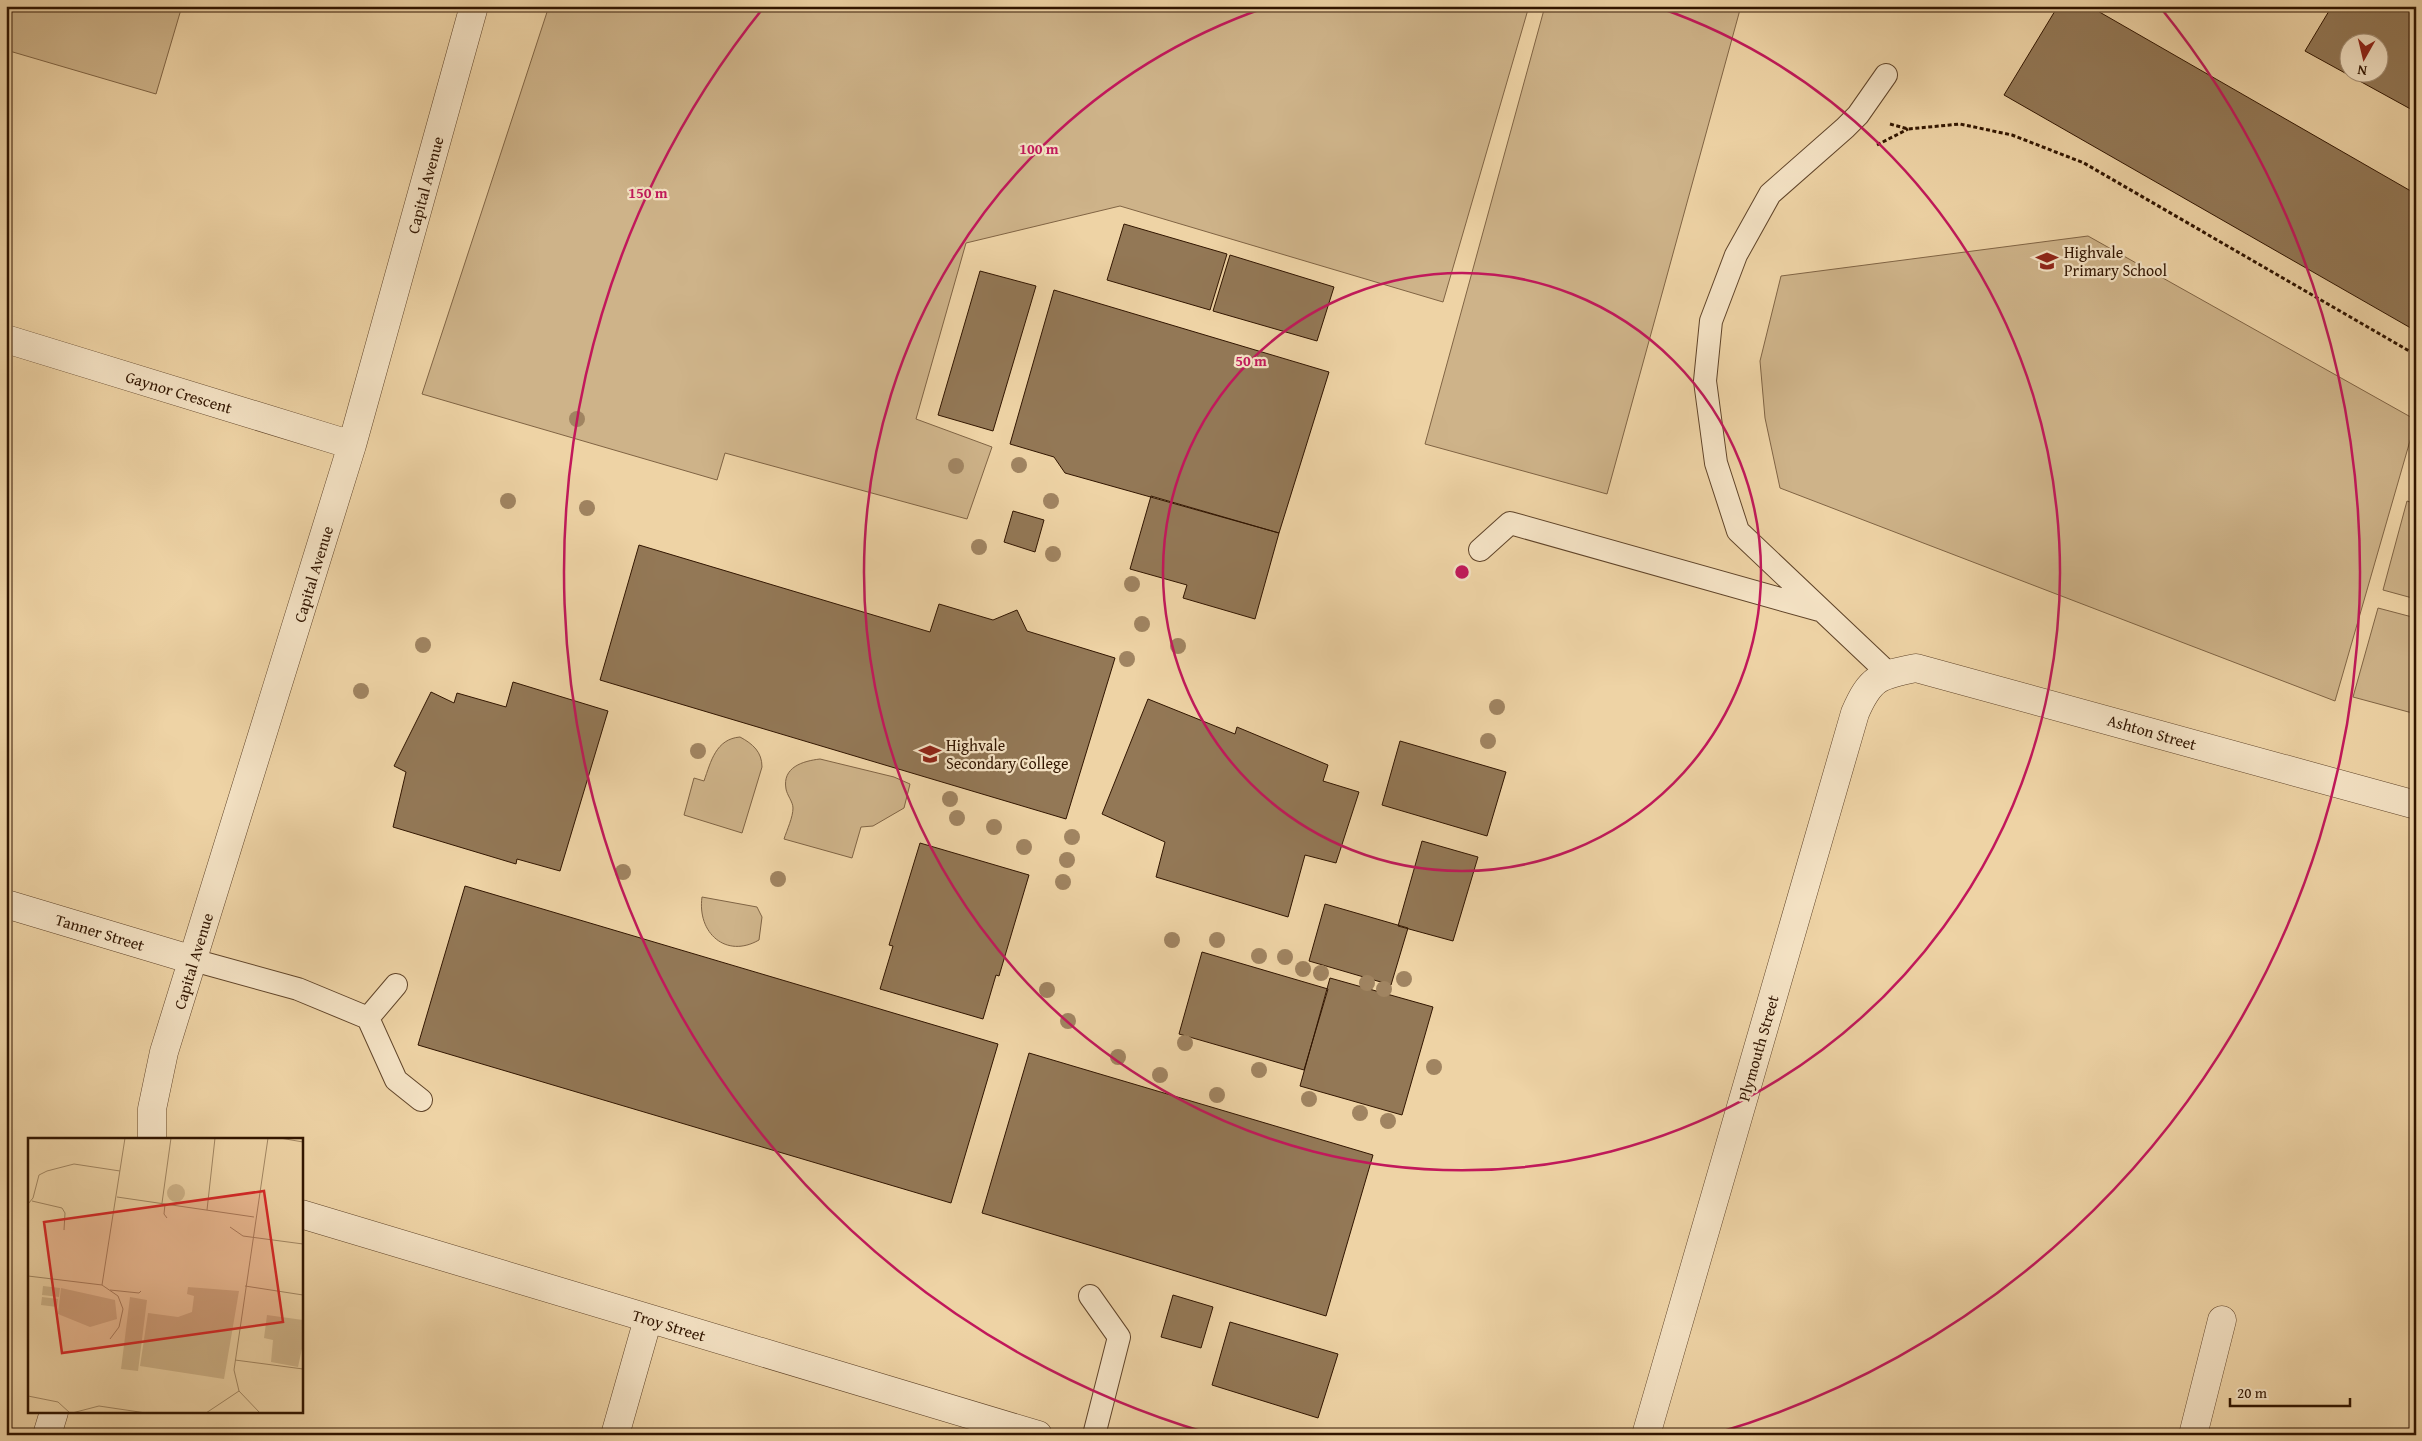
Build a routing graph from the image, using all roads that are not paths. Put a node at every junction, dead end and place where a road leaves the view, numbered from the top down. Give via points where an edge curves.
1 (474, 6) edge
2 (1886, 74) dead end
3 (6, 340) edge
4 (352, 445) junction
5 (1480, 550) dead end
6 (1823, 611) junction
7 (1888, 673) junction
8 (2416, 805) edge
9 (6, 904) edge
10 (193, 960) junction
11 (396, 985) dead end
12 (368, 1018) junction
13 (421, 1100) dead end
14 (152, 1138) edge
15 (302, 1214) edge
16 (1090, 1296) dead end
17 (648, 1319) junction
18 (2222, 1320) dead end
19 (53, 1414) edge
20 (47, 1435) edge
21 (615, 1435) edge
22 (1038, 1435) edge
23 (1094, 1435) edge
24 (1646, 1435) edge
25 (2193, 1435) edge

1 - 4 street, Capital Avenue
2 - 6 lane via 1858,115 1770,194 1736,255 1711,321 1705,381 1716,462 1738,531
3 - 4 street, Gaynor Crescent
4 - 10 street, Capital Avenue
5 - 6 lane via 1510,523
6 - 7 lane
7 - 8 street, Ashton Street via 1916,668
7 - 24 street, Plymouth Street via 1865,689 1855,713
9 - 10 street, Tanner Street
10 - 12 lane via 298,989
10 - 14 street, Capital Avenue via 164,1052 152,1108
11 - 12 lane
12 - 13 lane via 396,1080
15 - 17 street, Troy Street
16 - 23 lane via 1119,1337
17 - 21 street
17 - 22 street, Troy Street
18 - 25 street
19 - 20 street

